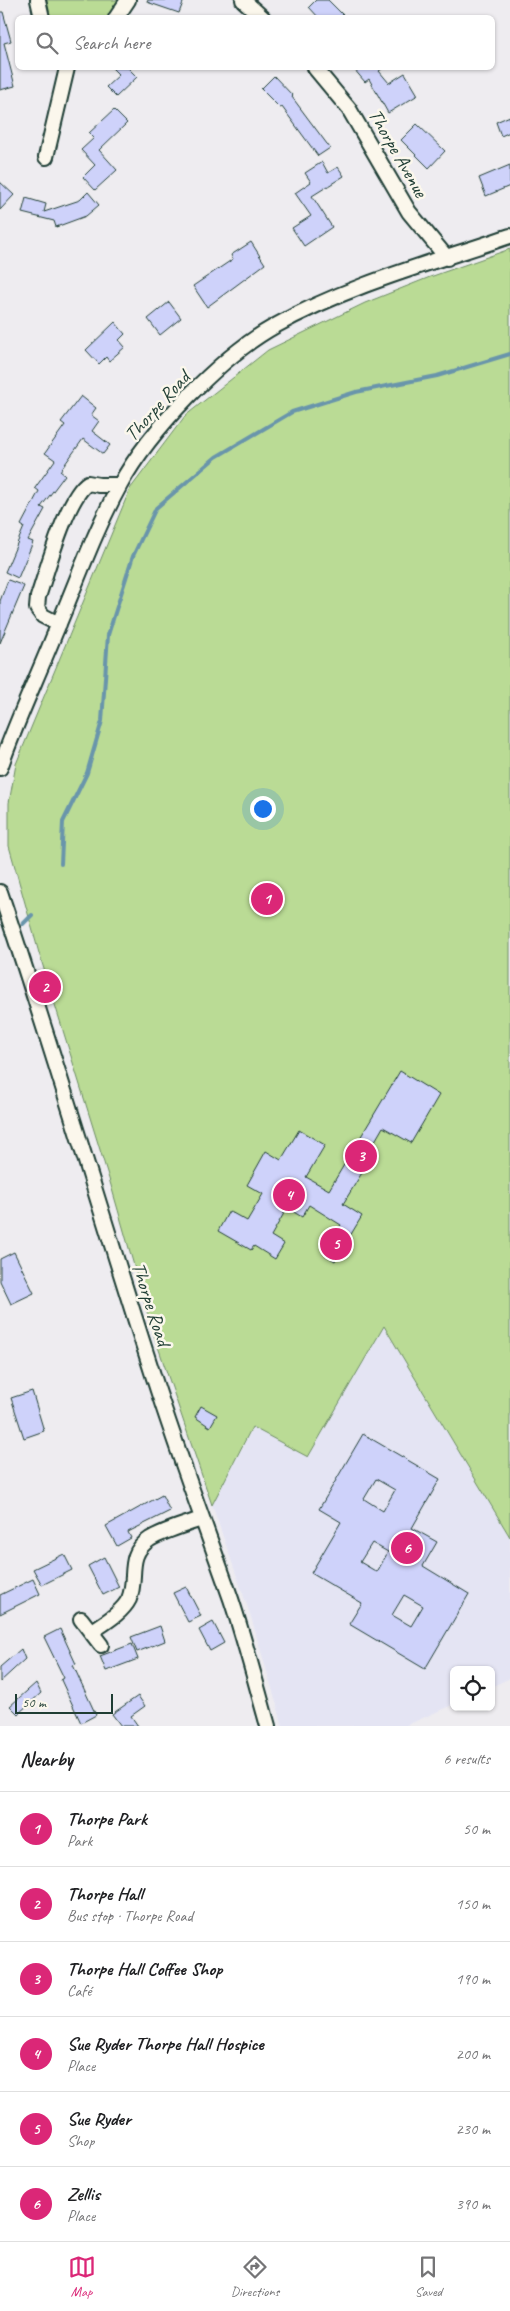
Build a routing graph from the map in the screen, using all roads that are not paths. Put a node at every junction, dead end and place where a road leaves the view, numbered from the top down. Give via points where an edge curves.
1 (38, 0) edge
2 (128, 0) edge
3 (243, 0) edge
4 (41, 15) edge
5 (118, 15) edge
6 (260, 15) edge
7 (67, 70) edge
8 (317, 70) edge
9 (46, 157) dead end
10 (510, 236) edge
11 (447, 258) junction
12 (120, 485) junction
13 (59, 624) junction
14 (0, 768) edge
15 (0, 892) edge
16 (201, 1519) junction
17 (81, 1620) dead end
18 (91, 1632) junction
19 (101, 1645) dead end
20 (268, 1726) edge

1 - 4 street
2 - 5 street
3 - 6 street
7 - 9 street
8 - 11 street, Thorpe Avenue via 349,109 409,212
10 - 11 street, Thorpe Road
11 - 12 street, Thorpe Road via 319,304 258,336 226,361 167,420
12 - 13 street, Thorpe Road
12 - 13 street via 88,483 80,488 70,506 36,608 43,616
13 - 14 street, Thorpe Road
15 - 16 street, Thorpe Road
16 - 18 street via 150,1540 139,1551 132,1564 128,1599 119,1611
16 - 20 street, Thorpe Road via 231,1601
17 - 18 street
18 - 19 street

